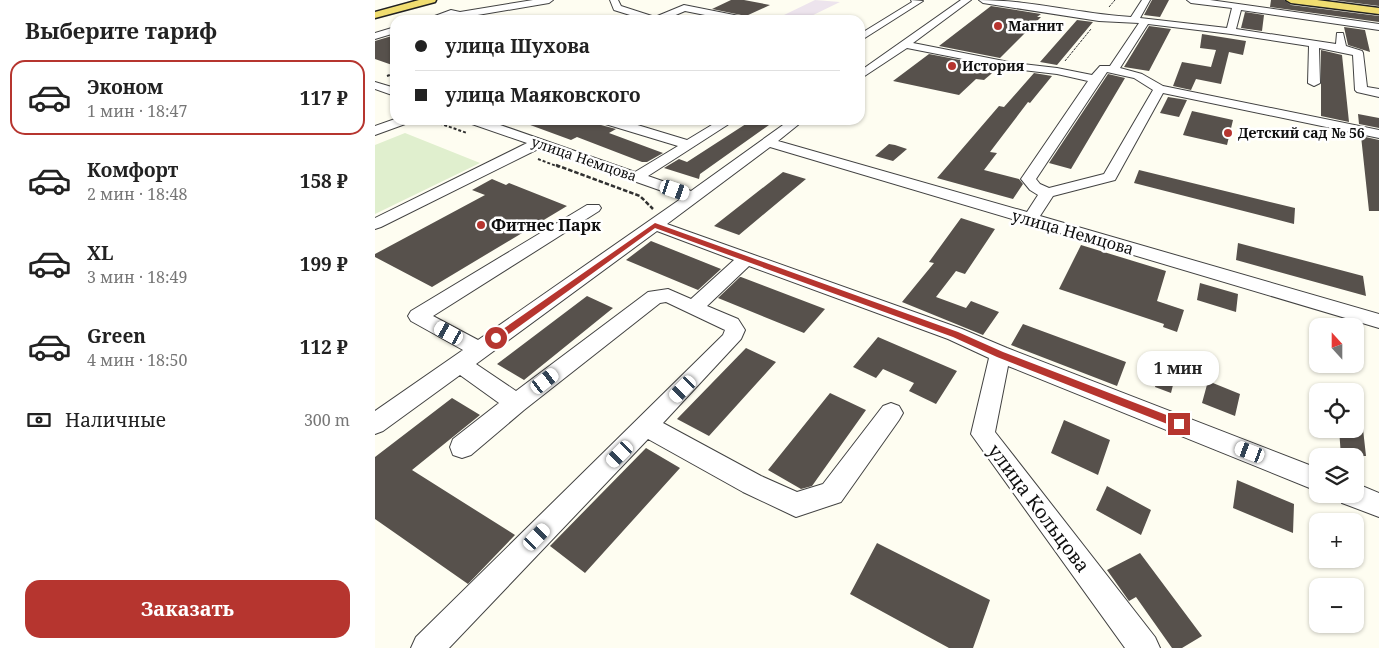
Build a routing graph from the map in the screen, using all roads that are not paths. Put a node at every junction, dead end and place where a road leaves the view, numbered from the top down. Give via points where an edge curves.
1 (549, 0) edge
2 (614, 0) edge
3 (915, 0) edge
4 (967, 0) edge
5 (983, 0) edge
6 (1146, 0) edge
7 (1291, 0) edge
8 (427, 1) edge
9 (1001, 1) edge
10 (1027, 3) edge
11 (1255, 5) edge
12 (1187, 6) edge
13 (1237, 6) junction
14 (1357, 8) junction
15 (1379, 12) edge
16 (634, 13) junction
17 (375, 15) edge
18 (445, 15) edge
19 (460, 15) edge
20 (460, 15) edge
21 (629, 15) edge
22 (640, 15) edge
23 (667, 15) edge
24 (719, 15) edge
25 (375, 20) edge
26 (1139, 20) junction
27 (1338, 21) junction
28 (390, 24) edge
29 (1360, 24) junction
30 (1199, 26) junction
31 (1379, 27) edge
32 (1231, 31) junction
33 (390, 32) edge
34 (865, 35) edge
35 (375, 36) edge
36 (905, 44) junction
37 (1313, 44) junction
38 (1341, 48) junction
39 (1113, 70) junction
40 (865, 72) edge
41 (1095, 79) junction
42 (1314, 83) dead end
43 (375, 85) edge
44 (1159, 89) junction
45 (390, 90) edge
46 (1379, 93) edge
47 (390, 125) edge
48 (488, 125) edge
49 (623, 125) edge
50 (632, 125) edge
51 (721, 125) edge
52 (791, 125) edge
53 (629, 127) junction
54 (375, 131) edge
55 (1379, 134) edge
56 (767, 142) junction
57 (539, 143) junction
58 (689, 145) junction
59 (637, 178) junction
60 (1047, 193) junction
61 (693, 197) junction
62 (593, 208) dead end
63 (1030, 220) junction
64 (375, 224) edge
65 (655, 225) junction
66 (746, 259) junction
67 (693, 308) junction
68 (1379, 321) edge
69 (480, 350) junction
70 (1000, 354) junction
71 (460, 364) junction
72 (516, 403) junction
73 (891, 413) dead end
74 (375, 424) edge
75 (647, 426) junction
76 (462, 448) dead end
77 (1309, 477) edge
78 (1364, 499) edge
79 (1379, 505) edge
80 (427, 648) edge
81 (1144, 648) edge

1 - 20 street
2 - 16 street via 617,8
3 - 34 street via 919,1
4 - 36 street
5 - 9 street
6 - 26 street
7 - 14 main road
8 - 17 main road
9 - 10 street
10 - 26 street via 1074,10 1099,18
11 - 13 street
11 - 27 street
12 - 13 street
12 - 30 street
13 - 32 street
14 - 15 main road
14 - 29 street
16 - 21 street
16 - 22 street
18 - 19 street
23 - 24 street via 684,8
25 - 28 street
26 - 30 street
26 - 39 street
27 - 29 street
27 - 38 street
29 - 31 street
30 - 32 street
32 - 37 street
33 - 35 street
36 - 40 street
36 - 41 street
37 - 38 street
37 - 42 street
38 - 46 street via 1358,53 1361,90
39 - 41 street via 1104,68
39 - 44 street via 1137,76
41 - 60 street via 1028,179
43 - 45 street
44 - 55 street
44 - 60 street via 1110,177
47 - 54 street
48 - 57 street, улица Немцова
49 - 53 street
50 - 53 street
51 - 58 street
52 - 56 street
53 - 58 street
56 - 61 street
56 - 63 street, улица Немцова
57 - 59 street, улица Немцова
57 - 64 street
58 - 59 street
59 - 61 street, улица Немцова
60 - 63 street
61 - 65 street
62 - 69 street via 418,316
63 - 68 street, улица Немцова
65 - 66 street
65 - 69 street
66 - 67 street
66 - 70 street via 955,334
67 - 72 street via 668,295 655,297
67 - 75 street via 731,324 735,330 731,339
69 - 71 street
70 - 77 street
70 - 81 street, улица Кольцова via 983,434
71 - 72 street
71 - 74 street
72 - 76 street
73 - 75 street via 832,493 796,505
75 - 80 street
78 - 79 street

